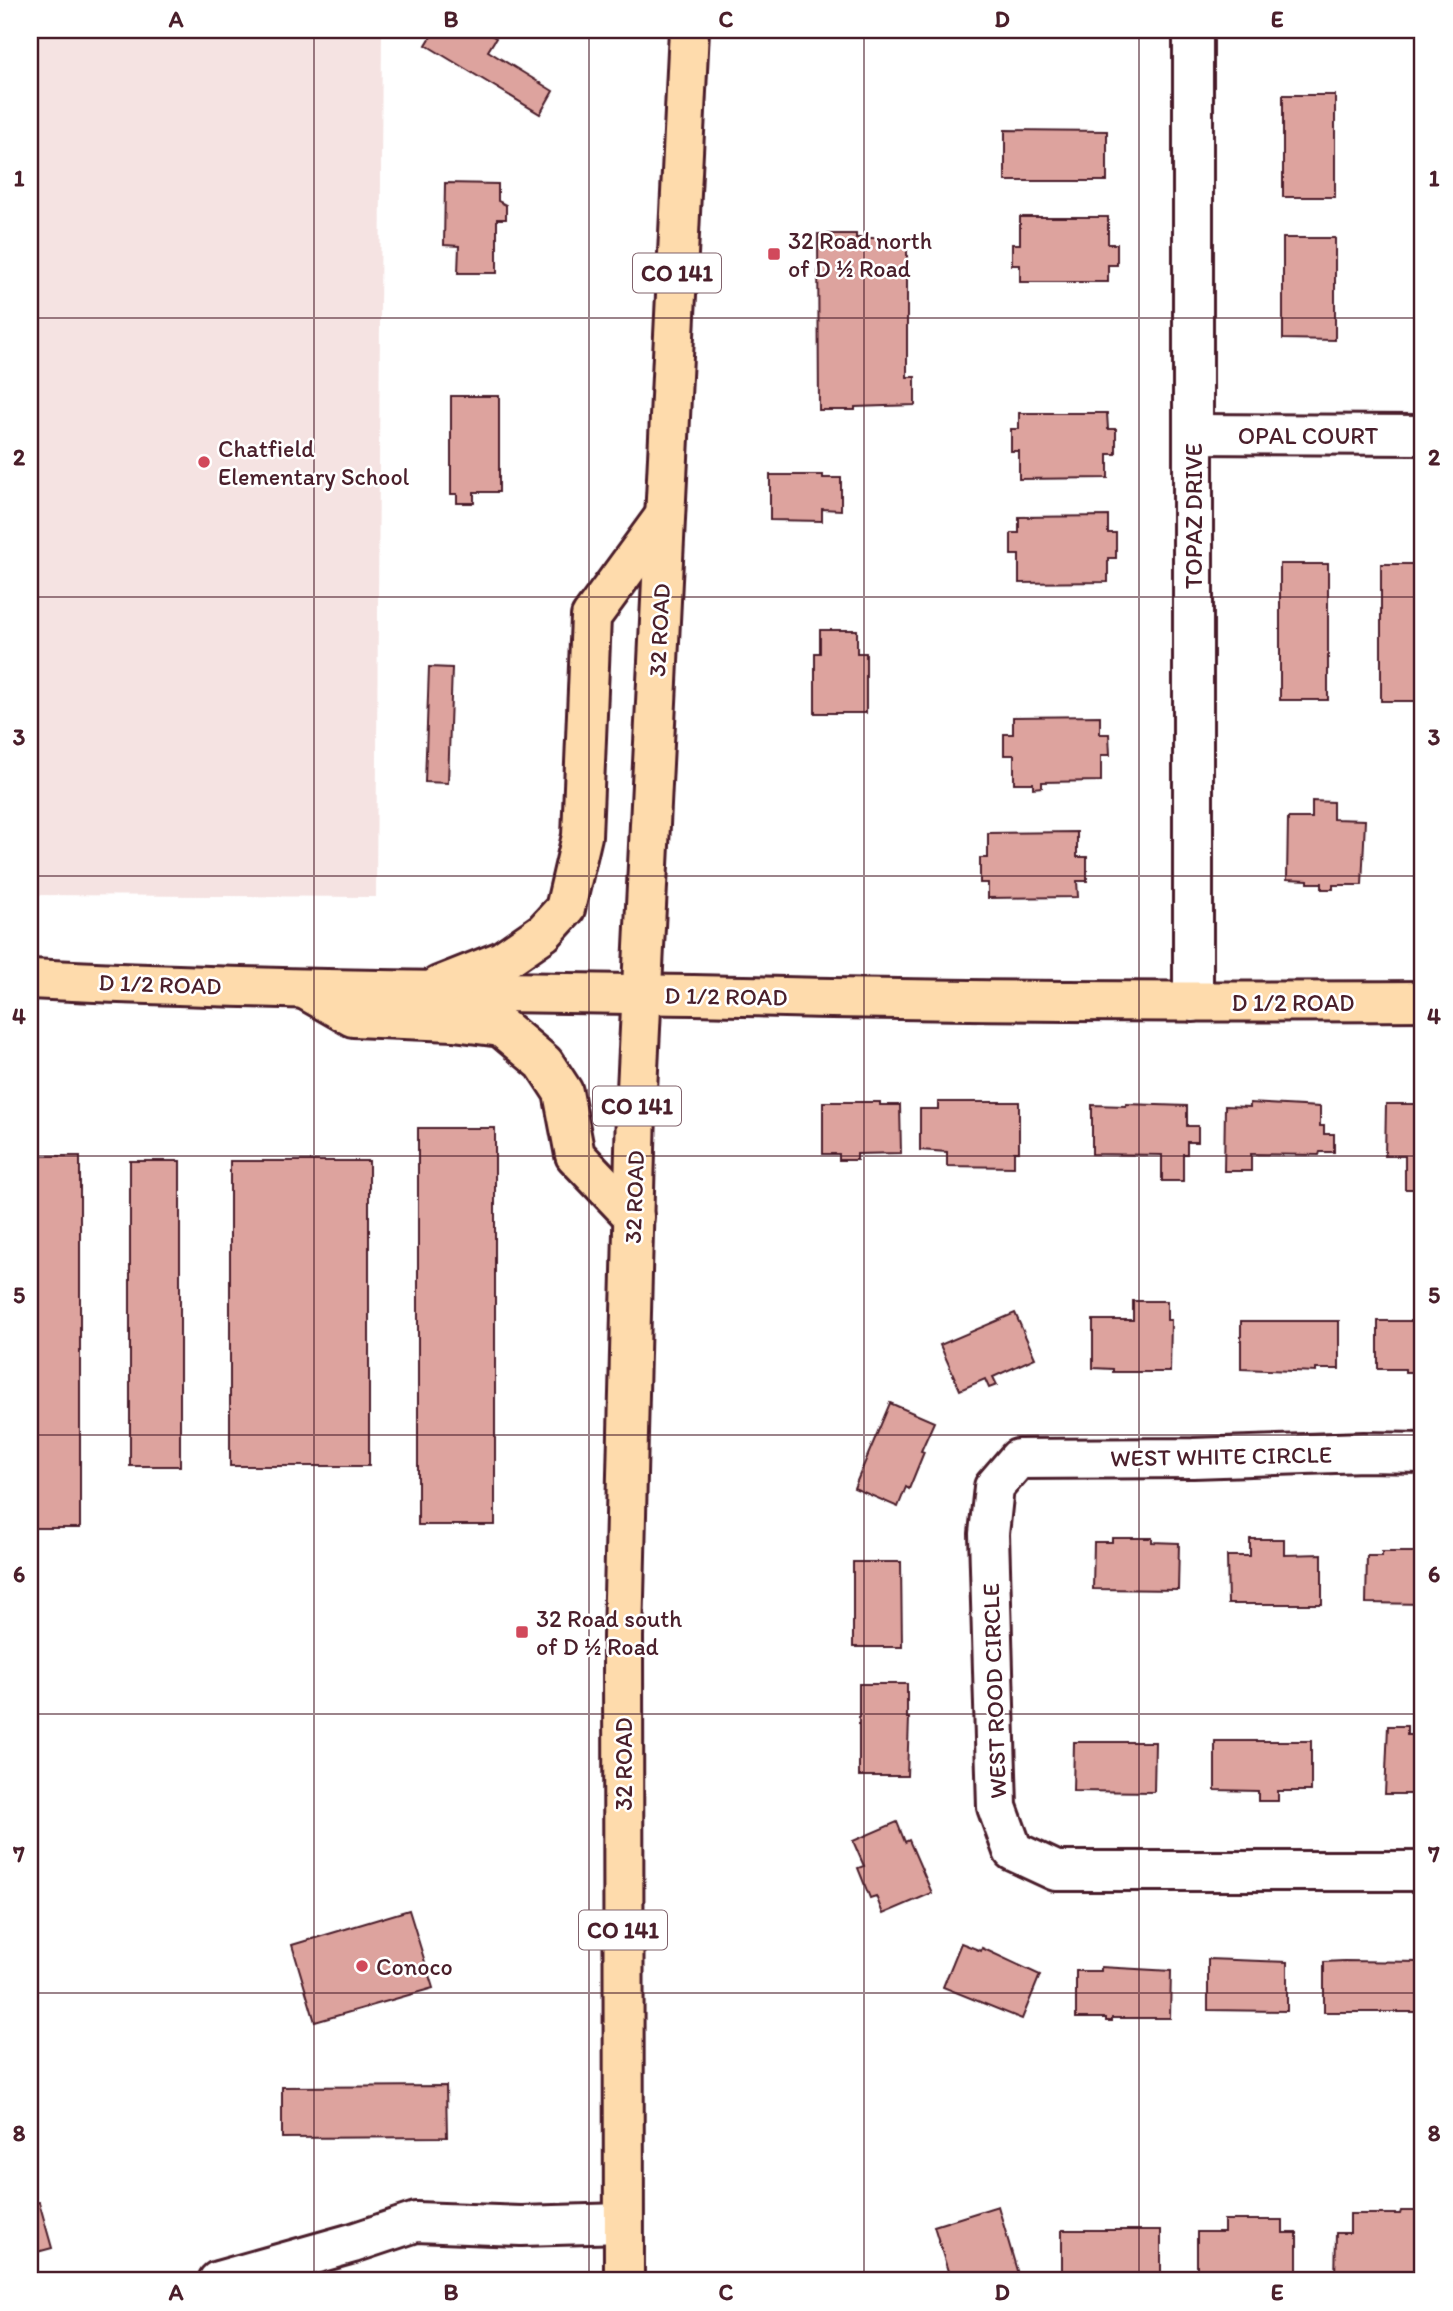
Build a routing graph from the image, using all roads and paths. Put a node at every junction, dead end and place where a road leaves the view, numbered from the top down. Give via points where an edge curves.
1 (689, 30) edge
2 (1193, 30) edge
3 (1193, 434) junction
4 (1423, 435) edge
5 (664, 517) junction
6 (30, 979) edge
7 (301, 987) junction
8 (425, 991) junction
9 (642, 995) junction
10 (1423, 1001) edge
11 (1193, 1002) junction
12 (634, 1217) junction
13 (1423, 1453) edge
14 (1018, 1459) joint
15 (1423, 1871) edge
16 (623, 2224) junction
17 (218, 2281) edge
18 (624, 2281) edge

1 - 5 main road, 32 ROAD / CO 141
2 - 3 street, TOPAZ DRIVE
3 - 4 street, OPAL COURT
3 - 11 street, TOPAZ DRIVE
5 - 8 main road via 591,617 582,836 565,909 544,932 502,961
5 - 9 main road, 32 ROAD / CO 141
6 - 7 main road, D 1/2 ROAD
7 - 8 main road, D 1/2 ROAD
7 - 12 main road via 353,1017 502,1027 544,1063 563,1092 575,1155
8 - 9 main road, D 1/2 ROAD
9 - 11 main road, D 1/2 ROAD
9 - 12 main road, 32 ROAD / CO 141
10 - 11 main road, D 1/2 ROAD
12 - 16 main road, 32 ROAD / CO 141 via 624,1637
13 - 14 street, WEST WHITE CIRCLE
14 - 15 street, WEST ROOD CIRCLE via 994,1488 989,1535 997,1807 1013,1851 1056,1871
16 - 17 street via 416,2222
16 - 18 main road, 32 ROAD / CO 141

